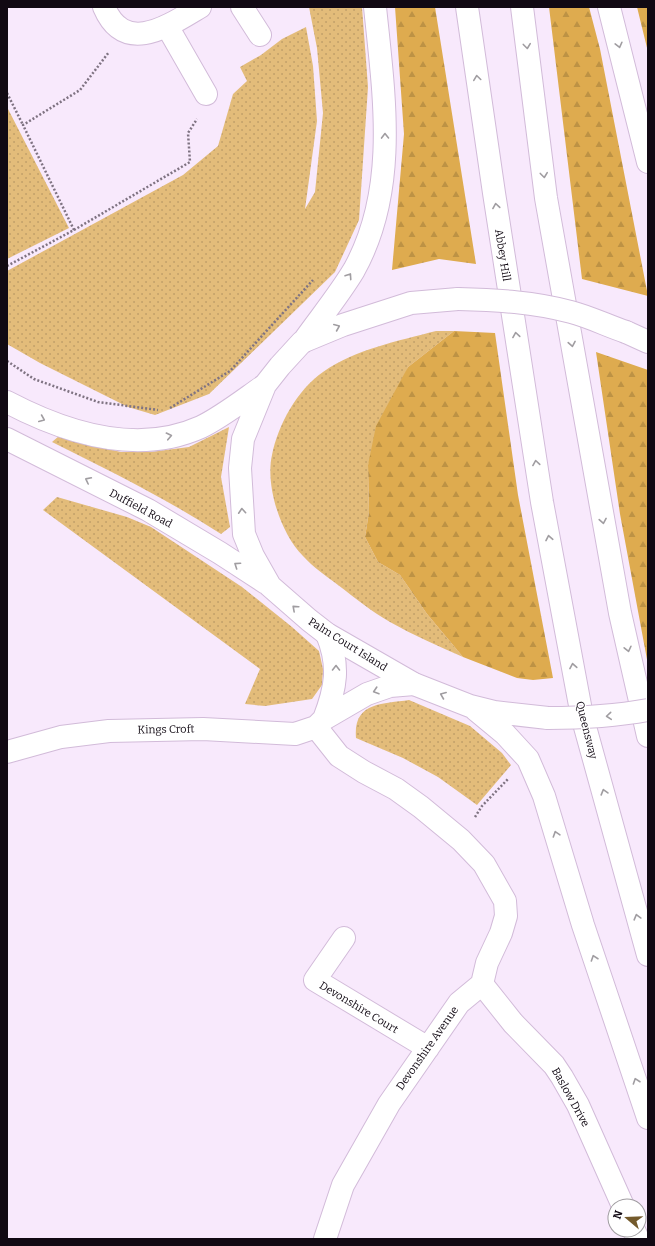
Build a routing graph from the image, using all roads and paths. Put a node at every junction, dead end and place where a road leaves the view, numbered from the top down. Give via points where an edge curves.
1 (104, 7) edge
2 (200, 7) edge
3 (242, 7) edge
4 (375, 7) edge
5 (467, 7) edge
6 (522, 7) edge
7 (609, 7) edge
8 (167, 26) junction
9 (124, 32) junction
10 (260, 35) dead end
11 (7, 93) edge
12 (206, 94) joint
13 (23, 125) junction
14 (648, 162) edge
15 (74, 230) junction
16 (7, 266) edge
17 (317, 276) dead end
18 (302, 342) junction
19 (648, 342) edge
20 (7, 361) edge
21 (265, 385) junction
22 (7, 402) edge
23 (7, 439) edge
24 (542, 502) joint
25 (270, 586) junction
26 (327, 634) junction
27 (414, 684) junction
28 (470, 706) junction
29 (648, 710) edge
30 (320, 723) junction
31 (648, 736) edge
32 (7, 752) edge
33 (512, 776) dead end
34 (460, 840) junction
35 (344, 938) dead end
36 (648, 955) edge
37 (482, 984) junction
38 (428, 1048) junction
39 (648, 1118) edge
40 (620, 1198) edge
41 (325, 1239) edge

1 - 9 main road via 109,19
2 - 8 main road
3 - 10 main road
18 -> 4 main road via 354,270 378,208 383,179 385,138
24 -> 5 main road, Abbey Hill
6 -> 31 main road via 546,198 620,613
7 -> 14 main road
8 - 9 main road via 143,34
8 - 12 main road
9 - 13 path via 80,90
11 - 13 path
12 - 15 path via 203,109 188,134 190,162
13 - 15 path
15 - 16 path
17 - 20 path via 230,371 165,411 98,402 34,379
18 -> 19 main road, Palm Court Island, bridge via 376,313 412,303 458,299 538,304 572,312
18 - 21 main road, Palm Court Island
22 -> 21 main road via 84,434 146,441 181,434 202,426
25 -> 21 main road, Palm Court Island via 244,534 240,468 243,439
25 -> 23 main road, Duffield Road via 148,510
36 -> 24 main road, Queensway via 582,716
26 -> 25 main road, Palm Court Island
26 - 27 main road, Palm Court Island
30 -> 26 main road via 333,696 336,678 336,662
28 -> 27 main road, Palm Court Island
27 -> 30 main road, Kings Croft via 390,686 367,694
29 -> 28 main road, Palm Court Island, bridge via 589,718 548,718 520,717
39 -> 28 main road via 536,776 528,759 505,734
30 - 32 main road, Kings Croft via 295,734 203,729 109,731 61,737
30 - 34 main road via 339,756 396,789
33 - 34 path via 482,806
34 - 37 main road via 484,864 505,901 506,916
35 - 38 main road, Devonshire Court via 315,980
37 - 38 main road, Devonshire Avenue via 459,1003
37 - 40 main road, Baslow Drive via 562,1077 578,1105
38 - 41 main road, Devonshire Avenue via 389,1104 343,1185

